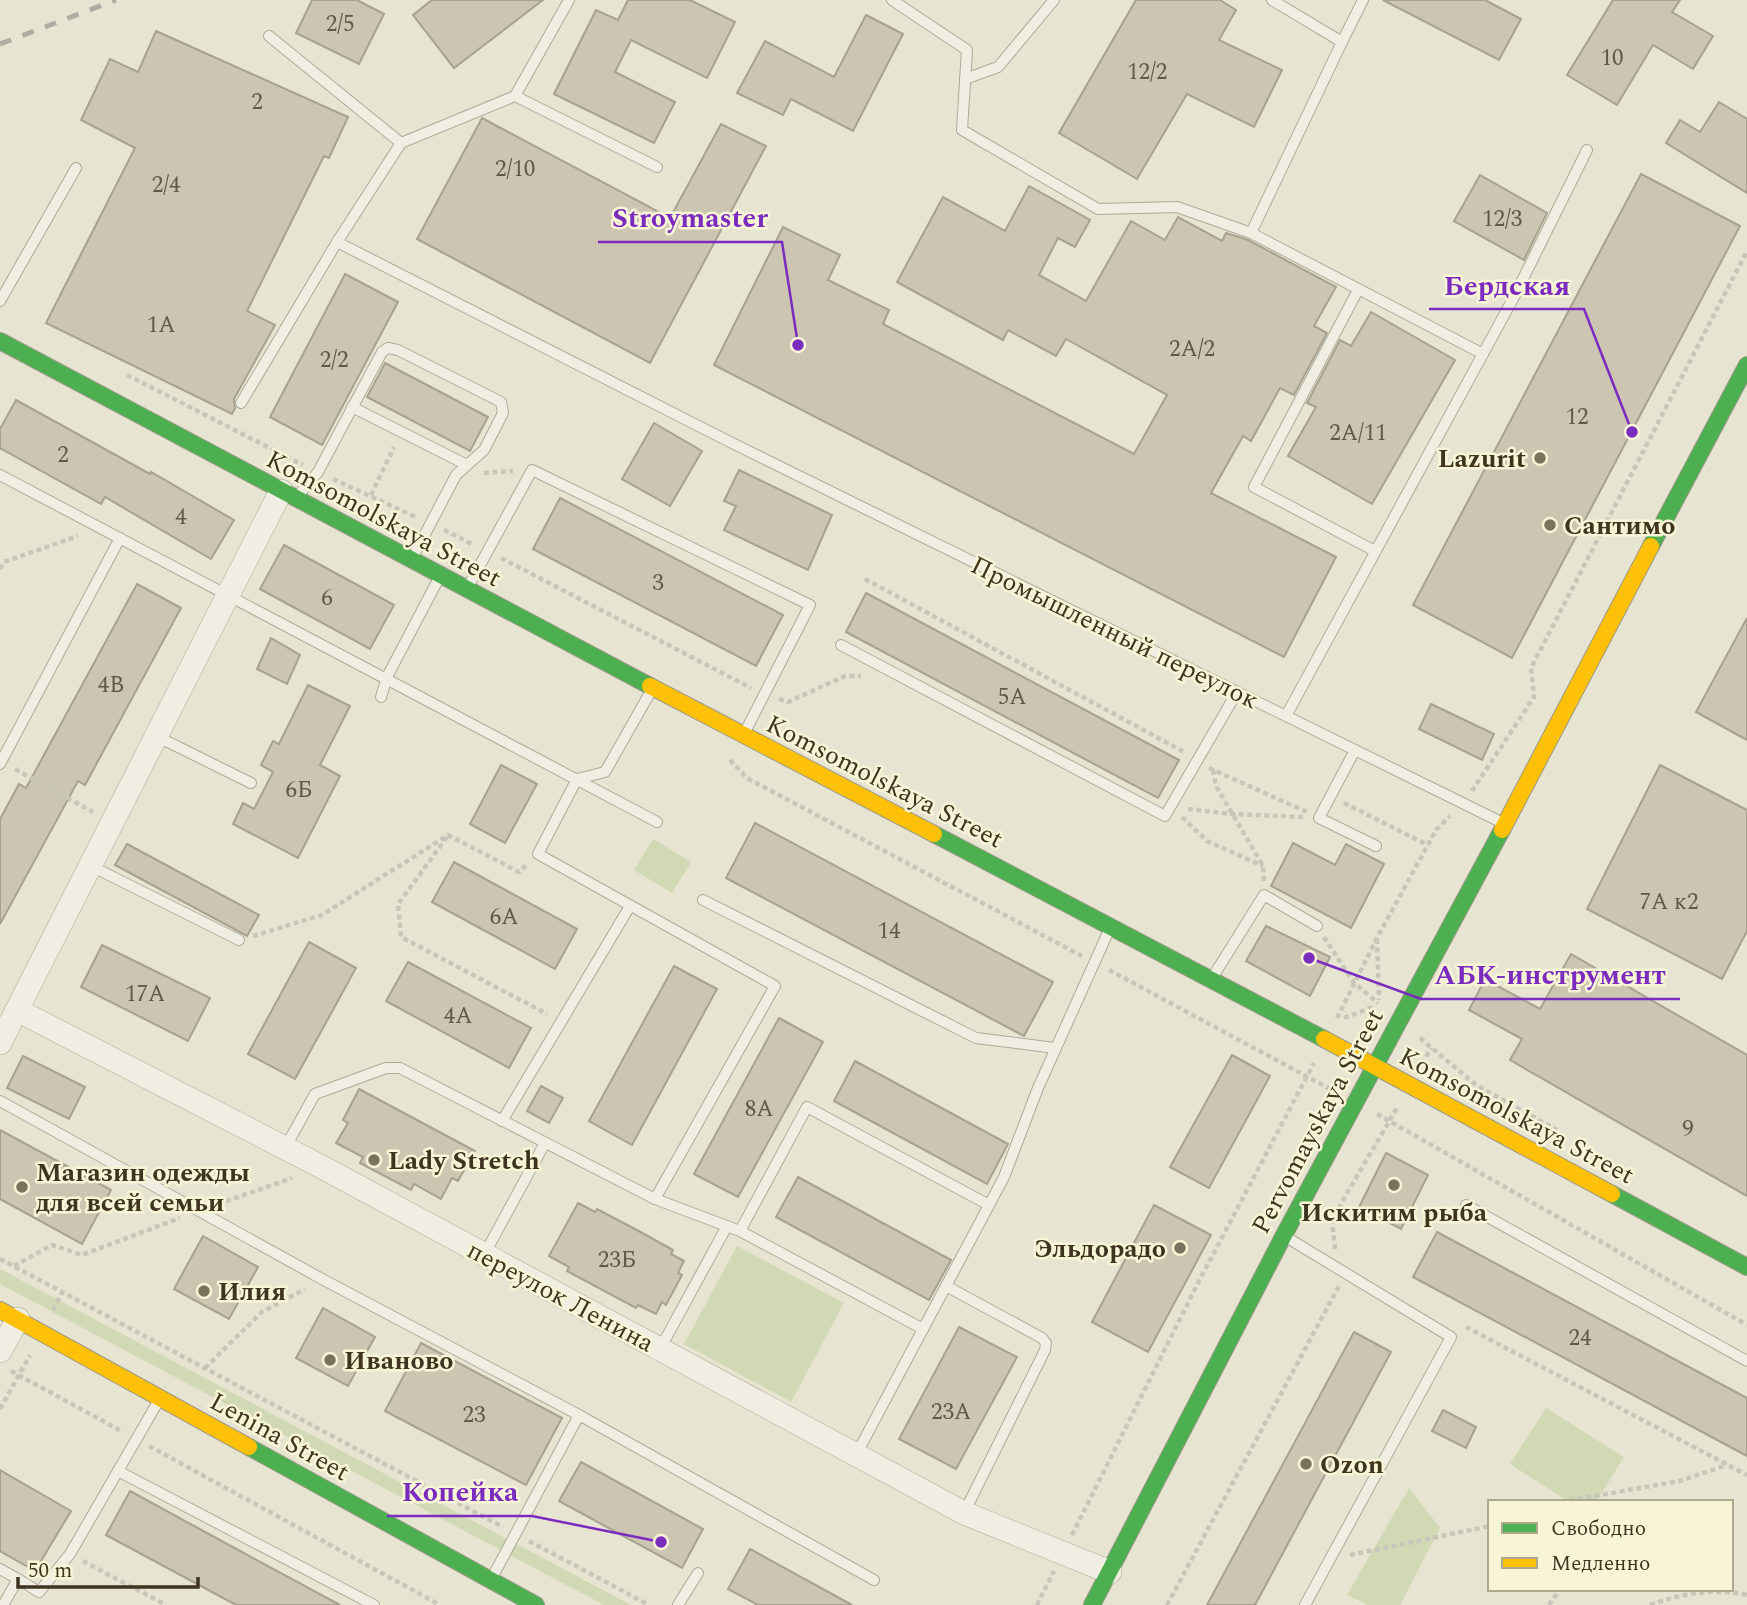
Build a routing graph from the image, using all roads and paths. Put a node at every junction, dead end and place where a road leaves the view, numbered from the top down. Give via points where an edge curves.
1 (569, 0) edge
2 (892, 0) edge
3 (1054, 0) edge
4 (1272, 0) edge
5 (1363, 0) edge
6 (269, 36) dead end
7 (1342, 42) junction
8 (965, 79) junction
9 (515, 96) junction
10 (401, 143) junction
11 (1587, 150) dead end
12 (657, 167) dead end
13 (76, 168) dead end
14 (1251, 233) junction
15 (337, 242) junction
16 (1747, 251) edge
17 (1358, 290) junction
18 (0, 301) edge
19 (0, 341) edge
20 (1483, 354) junction
21 (1747, 365) edge
22 (241, 403) dead end
23 (352, 407) junction
24 (394, 446) dead end
25 (467, 466) junction
26 (0, 474) edge
27 (288, 495) junction
28 (371, 495) dead end
29 (100, 528) junction
30 (120, 538) junction
31 (1376, 551) junction
32 (411, 560) junction
33 (0, 569) edge
34 (440, 576) junction
35 (865, 579) dead end
36 (467, 590) junction
37 (228, 595) junction
38 (841, 645) dead end
39 (387, 677) junction
40 (653, 688) junction
41 (1237, 692) junction
42 (381, 697) dead end
43 (1286, 716) junction
44 (743, 735) junction
45 (156, 736) junction
46 (1208, 741) junction
47 (1355, 750) junction
48 (723, 753) dead end
49 (1198, 760) junction
50 (1, 763) edge
51 (1213, 770) junction
52 (577, 779) junction
53 (251, 783) dead end
54 (1331, 796) junction
55 (1463, 804) junction
56 (1170, 806) junction
57 (1232, 814) junction
58 (1319, 818) junction
59 (657, 822) dead end
60 (112, 823) junction
61 (1503, 824) junction
62 (448, 835) junction
63 (1428, 845) dead end
64 (1376, 846) dead end
65 (538, 854) junction
66 (90, 866) junction
67 (1263, 866) junction
68 (1264, 895) junction
69 (703, 900) dead end
70 (630, 906) junction
71 (1111, 925) junction
72 (1317, 926) joint
73 (1377, 938) dead end
74 (239, 940) joint
75 (1094, 962) junction
76 (1212, 978) junction
77 (1354, 983) dead end
78 (561, 1021) junction
79 (1335, 1022) dead end
80 (7, 1024) edge
81 (1055, 1048) junction
82 (1432, 1048) dead end
83 (1374, 1065) junction
84 (1411, 1085) junction
85 (0, 1101) edge
86 (1355, 1102) junction
87 (502, 1121) junction
88 (1390, 1122) junction
89 (545, 1143) junction
90 (285, 1148) junction
91 (322, 1167) junction
92 (655, 1199) junction
93 (989, 1205) junction
94 (1466, 1205) dead end
95 (197, 1211) junction
96 (727, 1226) junction
97 (740, 1231) junction
98 (1284, 1235) junction
99 (484, 1255) junction
100 (0, 1259) edge
101 (13, 1266) junction
102 (1747, 1267) edge
103 (1337, 1268) junction
104 (322, 1279) junction
105 (1198, 1283) dead end
106 (946, 1286) junction
107 (9, 1315) edge
108 (1747, 1325) edge
109 (923, 1329) junction
110 (1451, 1337) junction
111 (660, 1349) junction
112 (0, 1351) edge
113 (1747, 1361) edge
114 (0, 1365) edge
115 (205, 1368) junction
116 (160, 1397) junction
117 (579, 1415) junction
118 (136, 1439) junction
119 (856, 1455) junction
120 (1727, 1464) junction
121 (118, 1471) junction
122 (1747, 1475) edge
123 (1572, 1500) edge
124 (964, 1513) junction
125 (1488, 1526) edge
126 (517, 1535) junction
127 (70, 1553) junction
128 (1063, 1554) junction
129 (1330, 1560) junction
130 (0, 1569) edge
131 (1110, 1572) junction
132 (698, 1573) dead end
133 (18, 1579) junction
134 (874, 1580) dead end
135 (491, 1581) junction
136 (1747, 1595) edge
137 (3, 1605) edge
138 (166, 1605) edge
139 (374, 1605) edge
140 (440, 1605) edge
141 (536, 1605) edge
142 (649, 1605) edge
143 (678, 1605) edge
144 (1037, 1605) edge
145 (1092, 1605) edge
146 (1167, 1605) edge
147 (1305, 1605) edge
148 (1650, 1605) edge

1 - 9 lane
2 - 8 lane via 967,50
3 - 8 lane via 998,67
4 - 7 lane
5 - 7 lane
6 - 10 lane
7 - 14 lane
8 - 14 lane via 962,130 1098,208 1177,207
9 - 10 lane
9 - 12 lane
10 - 15 lane
11 - 20 lane
13 - 18 lane
14 - 17 lane
15 - 22 lane
15 - 41 lane, Промышленный переулок via 727,441
16 - 55 path via 1531,667 1534,697
17 - 20 lane
17 - 31 lane via 1254,487
19 - 27 main road, Komsomolskaya Street
20 - 31 lane
21 - 61 main road, Pervomayskaya Street
23 - 25 lane
23 - 25 lane via 388,348 490,396 501,402 503,413 484,450
23 - 27 lane via 318,472
24 - 28 path
25 - 32 lane via 456,475
26 - 29 lane
27 - 32 main road, Komsomolskaya Street
27 - 37 street
29 - 30 lane
29 - 33 path via 4,562
30 - 37 lane
30 - 50 lane
31 - 43 lane
32 - 34 main road, Komsomolskaya Street
34 - 36 main road, Komsomolskaya Street
34 - 39 lane
35 - 49 path
36 - 40 main road, Komsomolskaya Street
36 - 44 lane via 531,470 810,606
37 - 39 lane
37 - 45 street
38 - 56 lane via 1165,816
39 - 42 lane
39 - 52 lane
40 - 44 main road, Komsomolskaya Street
40 - 52 lane via 605,772
41 - 43 lane, Промышленный переулок
41 - 46 lane
43 - 47 lane, Промышленный переулок
44 - 71 main road, Komsomolskaya Street
45 - 53 lane
45 - 60 street
46 - 49 lane
46 - 51 path
47 - 54 lane
47 - 55 lane, Промышленный переулок
48 - 75 path via 747,778
49 - 51 path
49 - 56 lane
50 - 60 path
51 - 57 path via 1216,786
51 - 58 path
52 - 59 lane
52 - 65 lane
54 - 58 lane
54 - 63 path
55 - 61 lane, Промышленный переулок
56 - 57 path
56 - 67 path via 1207,841
57 - 58 path
57 - 67 path
58 - 64 lane
60 - 66 street
61 - 83 main road, Pervomayskaya Street
62 - 65 path via 519,872
62 - 74 path via 322,915
62 - 78 path via 398,904 401,937
65 - 70 lane
66 - 74 lane
66 - 80 street
67 - 68 path
68 - 72 lane
68 - 76 lane
69 - 81 lane via 976,1038
70 - 78 lane
70 - 92 lane via 775,986
71 - 75 lane
71 - 76 main road, Komsomolskaya Street
72 - 77 path
73 - 79 path via 1379,1004
75 - 81 lane
75 - 86 path
76 - 83 main road, Komsomolskaya Street
78 - 87 lane
80 - 90 street, переулок Ленина
81 - 93 lane
82 - 84 path
83 - 84 main road, Komsomolskaya Street
83 - 86 main road, Pervomayskaya Street
84 - 88 path
84 - 102 main road, Komsomolskaya Street
85 - 95 lane
86 - 88 path
86 - 98 main road, Pervomayskaya Street
87 - 89 lane
87 - 90 lane via 394,1067 315,1094
88 - 103 path via 1332,1219
88 - 108 path
89 - 92 lane
89 - 99 lane
90 - 91 street, переулок Ленина
91 - 95 path
91 - 99 street, переулок Ленина
92 - 96 lane
93 - 97 lane via 807,1107
93 - 106 lane
94 - 113 lane
95 - 101 path via 82,1255 52,1245
95 - 104 lane
96 - 97 lane
96 - 111 lane
97 - 109 lane
98 - 103 lane
98 - 131 main road, Pervomayskaya Street
99 - 111 street, переулок Ленина
100 - 101 path
101 - 115 path
103 - 110 lane
103 - 146 path via 1339,1287
104 - 115 path via 262,1312
104 - 117 lane
105 - 128 path
106 - 109 lane
106 - 124 lane via 1046,1343
107 - 112 street
107 - 116 main road, Lenina Street
109 - 119 lane
110 - 120 path via 1457,1323
110 - 129 lane
111 - 119 street, переулок Ленина
114 - 118 path
115 - 126 path
116 - 118 lane
116 - 135 main road, Lenina Street
117 - 126 lane
117 - 134 lane
118 - 121 lane
118 - 140 path
119 - 124 street, переулок Ленина
120 - 122 path
120 - 123 path via 1680,1481
121 - 127 lane
121 - 139 lane
124 - 128 street, переулок Ленина
125 - 129 path
126 - 135 lane
126 - 142 path
127 - 133 lane via 39,1592
127 - 138 path
128 - 131 street, переулок Ленина
128 - 144 path
129 - 147 lane
130 - 133 lane
131 - 145 main road, Pervomayskaya Street
132 - 143 lane
133 - 137 lane
135 - 141 main road, Lenina Street
136 - 148 path via 1725,1591 1677,1595

